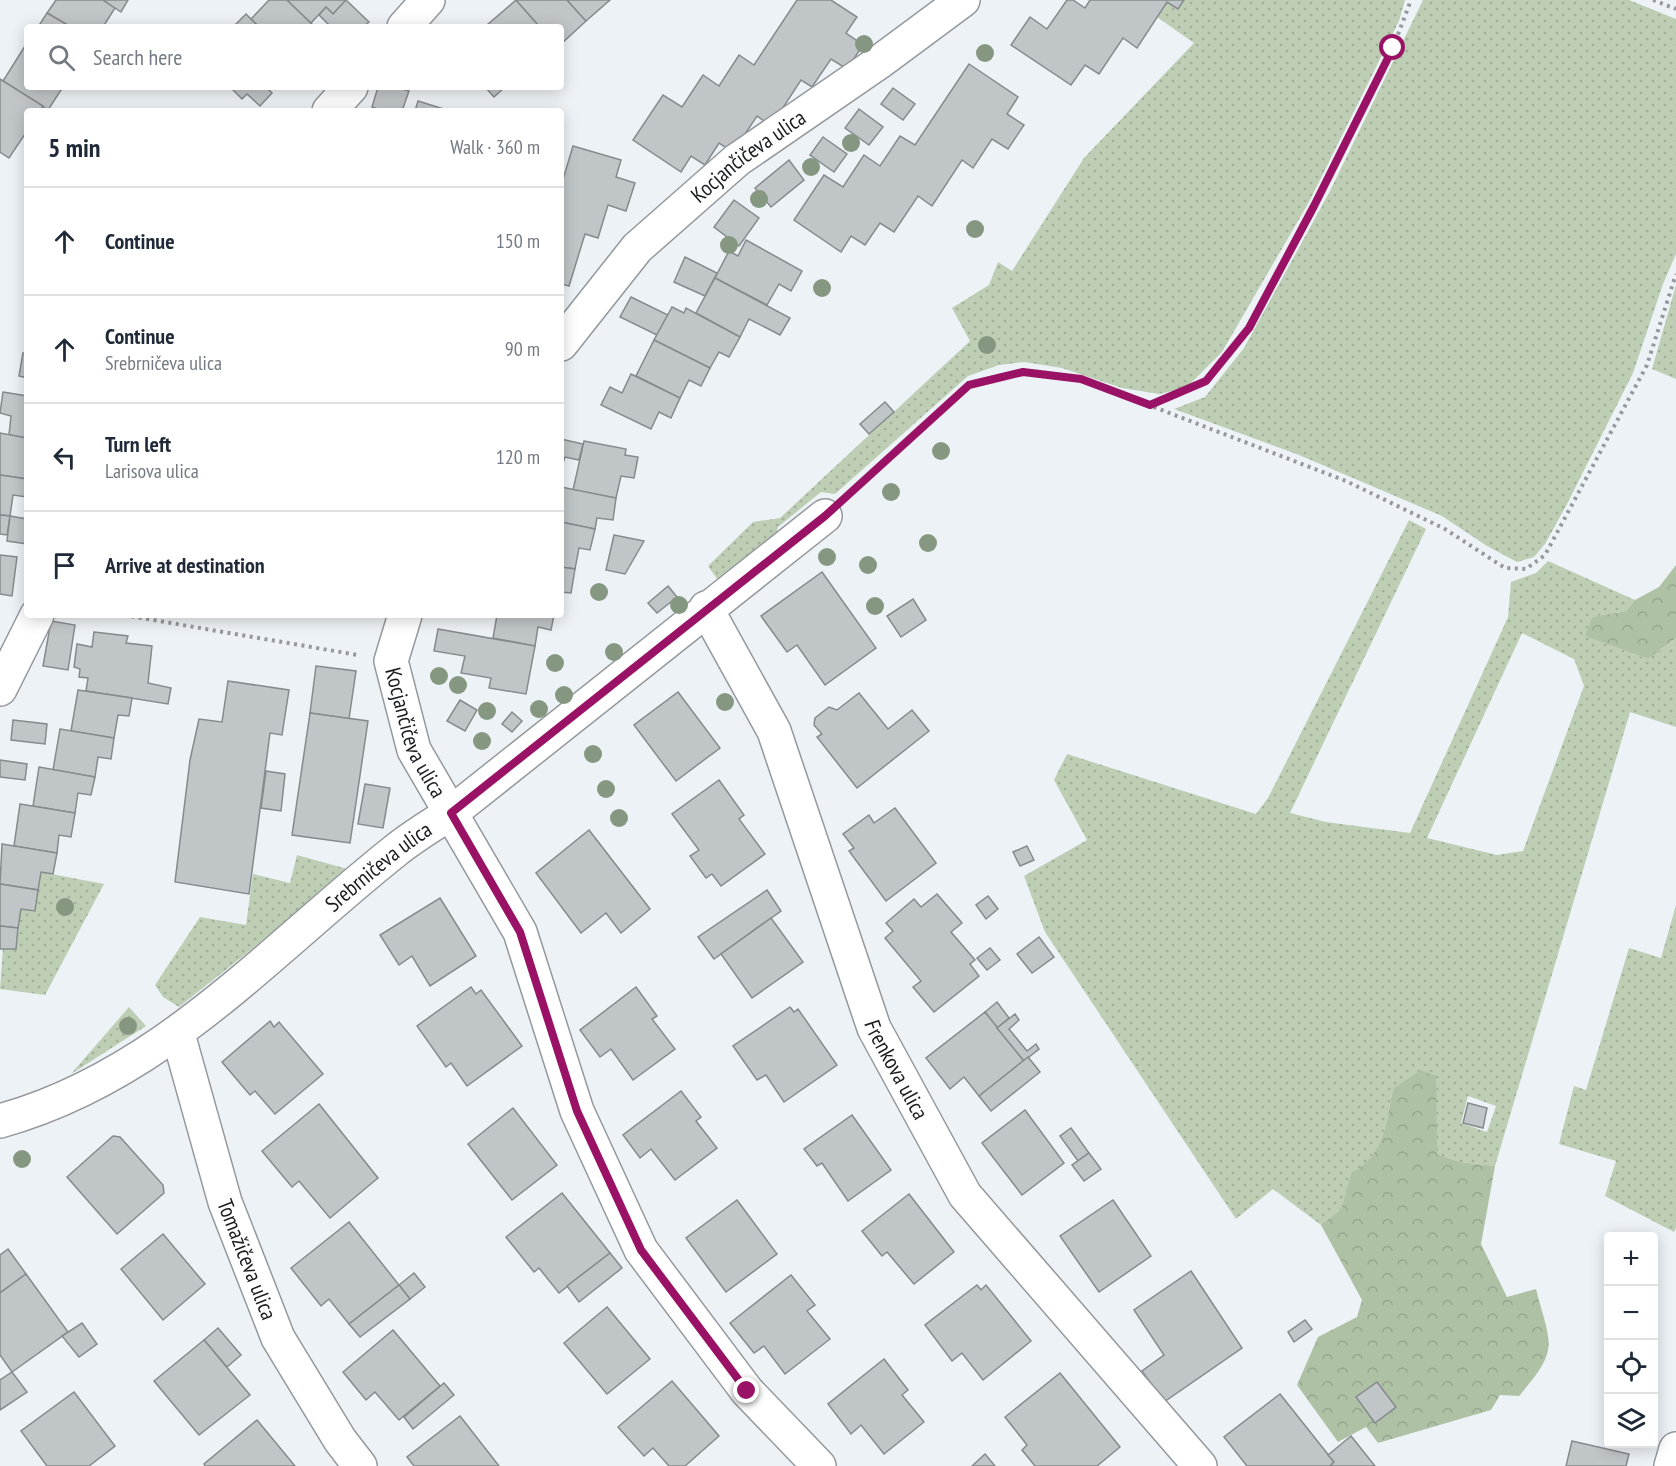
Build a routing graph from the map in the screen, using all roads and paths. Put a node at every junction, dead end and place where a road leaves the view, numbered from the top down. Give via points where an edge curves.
1 (428, 0) edge
2 (963, 0) edge
3 (1411, 0) edge
4 (1653, 0) edge
5 (1676, 9) edge
6 (407, 24) edge
7 (348, 90) edge
8 (332, 108) edge
9 (1676, 274) edge
10 (564, 340) edge
11 (1150, 405) junction
12 (825, 516) joint
13 (706, 608) junction
14 (36, 618) edge
15 (141, 618) edge
16 (404, 618) edge
17 (391, 661) junction
18 (0, 689) edge
19 (451, 813) junction
20 (178, 1034) junction
21 (0, 1121) edge
22 (1676, 1449) edge
23 (360, 1466) edge
24 (819, 1466) edge
25 (1200, 1466) edge
26 (1671, 1466) edge

1 - 6 street
2 - 10 street, Kocjančičeva ulica via 737,160 637,248
3 - 11 path via 1393,48 1249,328 1206,381
4 - 5 path
7 - 8 street
9 - 11 path via 1647,365 1545,555 1526,569 1505,568 1445,529 1346,481
11 - 12 path via 1081,379 1023,372 969,385
12 - 13 street, Srebrničeva ulica
13 - 19 street, Srebrničeva ulica
13 - 25 street, Frenkova ulica via 774,731 874,1028 965,1195
14 - 18 street
15 - 17 path
16 - 17 street, Kocjančičeva ulica
17 - 19 street, Kocjančičeva ulica via 414,750
19 - 20 street, Srebrničeva ulica via 396,850
19 - 24 street, Kocjančičeva ulica via 520,932 577,1111 641,1250 747,1391
20 - 21 street, Srebrničeva ulica via 121,1071 25,1114
20 - 23 street, Tomažičeva ulica via 225,1202 278,1338
22 - 26 street

